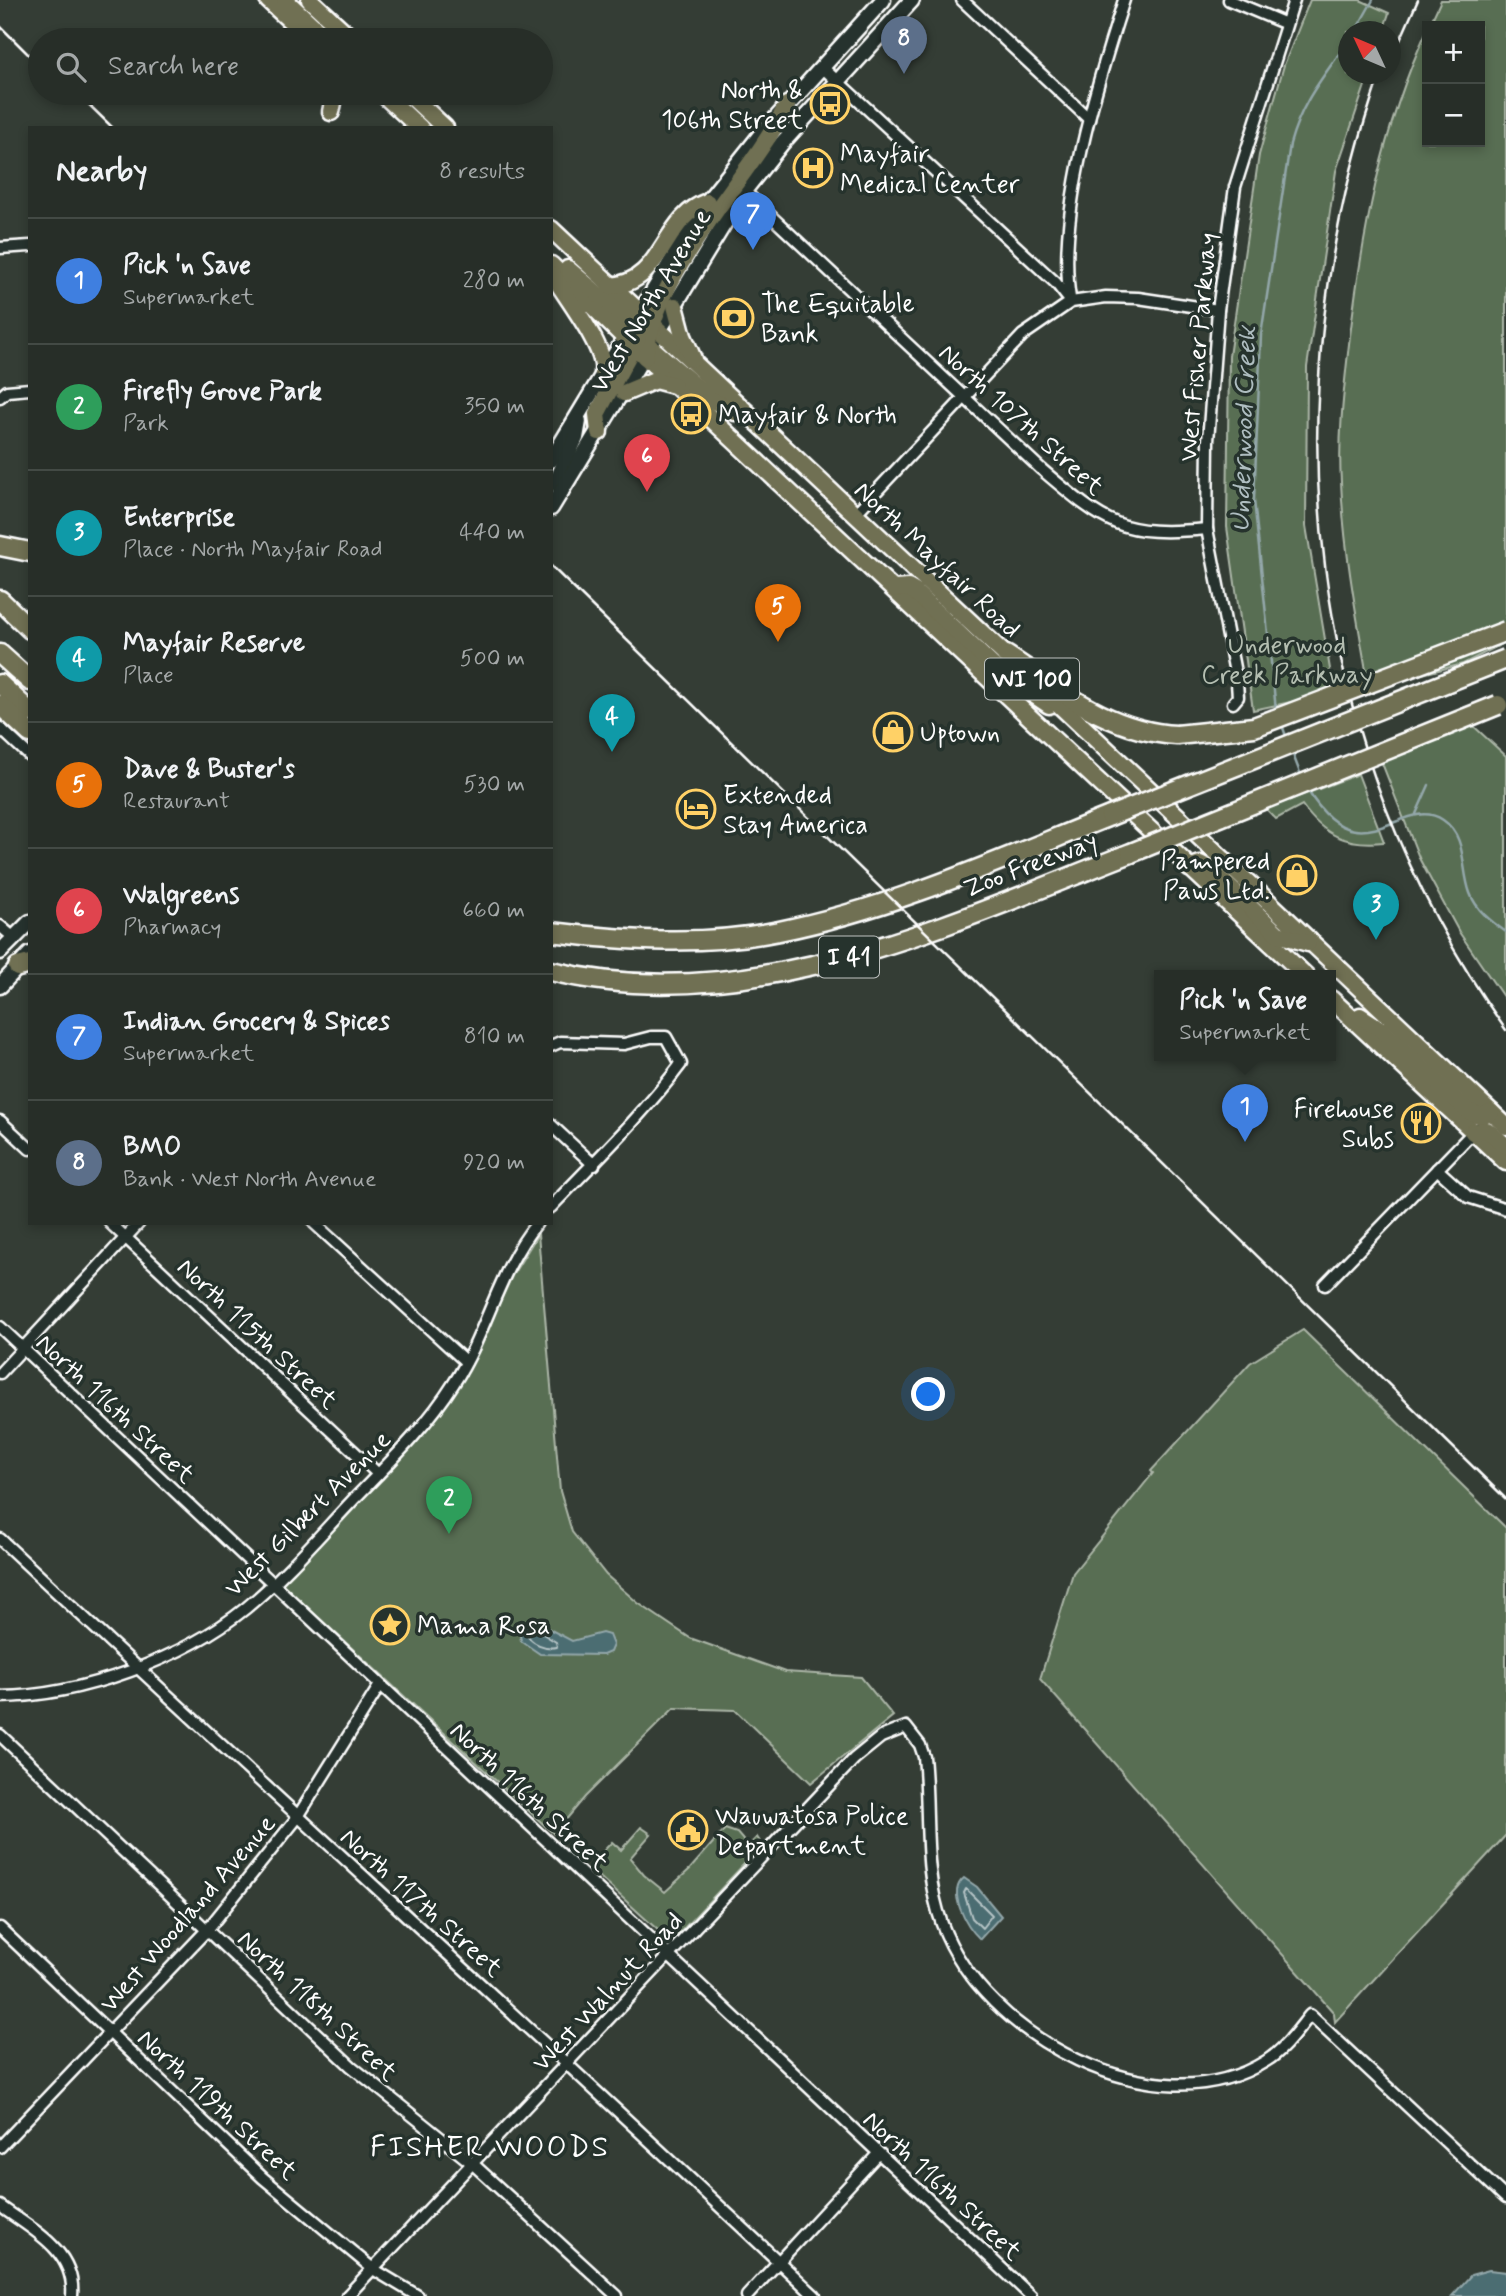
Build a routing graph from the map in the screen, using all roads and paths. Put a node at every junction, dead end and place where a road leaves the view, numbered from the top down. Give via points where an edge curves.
1 (268, 0) edge
2 (285, 0) edge
3 (310, 0) edge
4 (883, 0) edge
5 (903, 0) edge
6 (912, 0) edge
7 (962, 0) edge
8 (1124, 0) edge
9 (1229, 0) edge
10 (1294, 0) edge
11 (1284, 23) junction
12 (298, 28) edge
13 (315, 28) edge
14 (340, 28) edge
15 (859, 58) junction
16 (822, 67) junction
17 (838, 82) junction
18 (332, 105) edge
19 (381, 105) edge
20 (395, 105) edge
21 (421, 105) edge
22 (787, 105) junction
23 (331, 112) dead end
24 (1089, 119) junction
25 (403, 126) edge
26 (418, 126) edge
27 (443, 126) edge
28 (744, 191) junction
29 (707, 202) junction
30 (553, 231) edge
31 (28, 246) edge
32 (0, 248) edge
33 (553, 259) edge
34 (553, 266) edge
35 (553, 276) edge
36 (610, 286) junction
37 (1070, 302) junction
38 (675, 306) junction
39 (1218, 310) junction
40 (643, 334) junction
41 (699, 370) junction
42 (603, 372) junction
43 (676, 386) junction
44 (28, 389) edge
45 (624, 393) junction
46 (963, 396) junction
47 (0, 397) edge
48 (580, 413) junction
49 (754, 422) junction
50 (599, 432) junction
51 (553, 457) edge
52 (561, 492) junction
53 (553, 505) edge
54 (855, 514) junction
55 (1207, 528) junction
56 (0, 546) edge
57 (28, 552) edge
58 (895, 589) junction
59 (0, 600) edge
60 (28, 627) edge
61 (1506, 631) edge
62 (0, 654) edge
63 (1006, 655) junction
64 (1506, 659) edge
65 (28, 679) edge
66 (0, 684) edge
67 (1233, 703) dead end
68 (1502, 703) edge
69 (0, 705) edge
70 (28, 710) edge
71 (1078, 722) junction
72 (0, 728) edge
73 (28, 731) edge
74 (28, 754) edge
75 (1189, 868) junction
76 (28, 924) edge
77 (0, 926) edge
78 (553, 932) edge
79 (13, 939) junction
80 (1313, 945) junction
81 (0, 953) edge
82 (26, 962) edge
83 (1300, 970) edge
84 (555, 974) edge
85 (0, 986) edge
86 (1336, 1001) edge
87 (1336, 1003) edge
88 (553, 1045) edge
89 (1491, 1112) junction
90 (0, 1121) edge
91 (1506, 1126) edge
92 (553, 1127) edge
93 (1473, 1132) junction
94 (1506, 1146) edge
95 (28, 1147) edge
96 (1506, 1162) edge
97 (594, 1165) junction
98 (1437, 1169) junction
99 (553, 1205) edge
100 (1506, 1209) edge
101 (112, 1225) edge
102 (137, 1225) edge
103 (316, 1225) edge
104 (533, 1225) edge
105 (125, 1238) junction
106 (1325, 1284) dead end
107 (0, 1327) edge
108 (23, 1349) junction
109 (466, 1362) junction
110 (0, 1373) edge
111 (378, 1474) junction
112 (0, 1539) edge
113 (273, 1584) junction
114 (137, 1668) junction
115 (380, 1685) junction
116 (0, 1697) edge
117 (0, 1735) edge
118 (297, 1818) junction
119 (0, 1928) edge
120 (207, 1930) junction
121 (669, 1956) junction
122 (111, 2032) junction
123 (568, 2063) junction
124 (0, 2147) edge
125 (878, 2154) junction
126 (474, 2164) junction
127 (1506, 2198) edge
128 (0, 2206) edge
129 (779, 2262) junction
130 (373, 2269) junction
131 (72, 2296) edge
132 (347, 2296) edge
133 (418, 2296) edge
134 (617, 2296) edge
135 (747, 2296) edge
136 (815, 2296) edge
137 (1031, 2296) edge

1 - 12 main road
2 - 13 main road
3 - 14 main road
4 - 16 main road, West North Avenue
5 - 15 main road
6 - 15 main road, West North Avenue
7 - 24 street
8 - 24 street
9 - 11 street
10 - 11 street, West Fisher Parkway
11 - 39 street, West Fisher Parkway via 1235,187
15 - 17 main road, West North Avenue
16 - 17 street
16 - 22 main road, West North Avenue
17 - 28 main road, West North Avenue
17 - 37 street via 1056,283
18 - 23 main road
19 - 25 main road
20 - 26 main road
21 - 27 main road
22 - 29 main road, West North Avenue
22 - 40 main road via 772,134 707,221
24 - 37 street via 1067,244
28 - 38 main road, West North Avenue
28 - 46 street, North 107th Street
29 - 36 main road via 683,216 643,275 631,283
29 - 40 main road, West North Avenue
30 - 36 main road, North Mayfair Road / WI 100
31 - 32 street
33 - 40 main road
34 - 40 main road, North Mayfair Road / WI 100
35 - 42 main road via 598,349
36 - 40 main road, North Mayfair Road / WI 100
37 - 39 street via 1138,298
37 - 46 street via 1023,335
38 - 40 main road, West North Avenue
38 - 41 main road via 682,336
39 - 55 street, West Fisher Parkway
40 - 41 main road, North Mayfair Road / WI 100
40 - 42 main road, West North Avenue
40 - 43 main road, North Mayfair Road / WI 100
40 - 45 main road, West North Avenue
40 - 49 main road via 712,400
40 - 50 main road via 597,414
41 - 49 main road, North Mayfair Road / WI 100
42 - 48 main road, West North Avenue
43 - 45 main road via 655,380
43 - 58 main road, North Mayfair Road / WI 100
44 - 47 street via 7,391
45 - 50 main road, West North Avenue
46 - 54 street
46 - 55 street, North 107th Street via 1041,469 1100,516 1150,533
48 - 51 main road, West North Avenue
48 - 52 main road via 576,438 555,481
49 - 54 main road, North Mayfair Road / WI 100
50 - 52 main road, West North Avenue
52 - 53 main road, West North Avenue
54 - 63 main road, North Mayfair Road / WI 100
55 - 67 street, West Fisher Parkway via 1237,683 1238,697
56 - 57 highway
58 - 71 main road via 915,592 1004,675
58 - 75 main road, North Mayfair Road / WI 100
59 - 60 highway
61 - 63 highway, bridge via 1254,727 1177,734 1132,729 1094,713
62 - 65 highway
63 - 71 main road, North Mayfair Road / WI 100
64 - 78 highway, Zoo Freeway / I 41, bridge via 912,895 778,932 622,940
66 - 70 highway
68 - 84 highway, Zoo Freeway / I 41, bridge via 1131,853 856,956 765,974 692,982 629,982
69 - 73 highway
71 - 80 main road, North Mayfair Road / WI 100
72 - 74 street
75 - 80 main road via 1200,864 1211,870 1278,934
75 - 83 main road, North Mayfair Road / WI 100
76 - 79 main road
77 - 79 street
79 - 81 main road
80 - 89 main road, North Mayfair Road / WI 100
82 - 85 main road
86 - 89 main road via 1383,1031 1468,1111 1481,1116
87 - 93 main road
88 - 97 street via 624,1044 666,1037 681,1064
89 - 91 main road, North Mayfair Road / WI 100
89 - 93 street
90 - 95 street
92 - 97 street
93 - 94 main road via 1487,1130
93 - 96 main road
93 - 98 street
97 - 99 street
98 - 100 street via 1468,1197
98 - 106 street
101 - 105 street, North 115th Street
102 - 105 street
103 - 109 street
104 - 109 street, West Gilbert Avenue
105 - 108 street
105 - 111 street, North 115th Street
107 - 108 street, North 116th Street
108 - 110 street
108 - 113 street, North 116th Street
109 - 111 street, West Gilbert Avenue via 431,1415
111 - 113 street, West Gilbert Avenue
112 - 114 street, North 117th Street
113 - 114 street, West Gilbert Avenue via 206,1636
113 - 115 street, North 116th Street
114 - 116 street, West Gilbert Avenue via 61,1689
114 - 118 street, North 117th Street
115 - 118 street, West Woodland Avenue
115 - 121 street, North 116th Street
117 - 120 street, North 118th Street
118 - 120 street, West Woodland Avenue
118 - 123 street, North 117th Street
119 - 122 street, North 119th Street
120 - 122 street, West Woodland Avenue
120 - 126 street, North 118th Street via 351,2066
121 - 123 street, West Walnut Road
121 - 125 street, North 116th Street
121 - 127 street, West Walnut Road via 854,1759 881,1737 906,1727 924,1756 927,1869 942,1925 983,1990 1030,2033 1101,2071 1181,2083 1226,2077 1258,2065 1285,2045 1310,2015
122 - 124 street, West Woodland Avenue
122 - 130 street, North 119th Street via 263,2178
123 - 126 street, West Walnut Road
123 - 129 street, North 117th Street
125 - 129 street
125 - 137 street, North 116th Street
126 - 130 street, West Walnut Road
126 - 134 street, North 118th Street
128 - 131 street via 51,2242 68,2270
129 - 135 street
129 - 136 street, North 117th Street
130 - 132 street, West Walnut Road
130 - 133 street, North 119th Street

